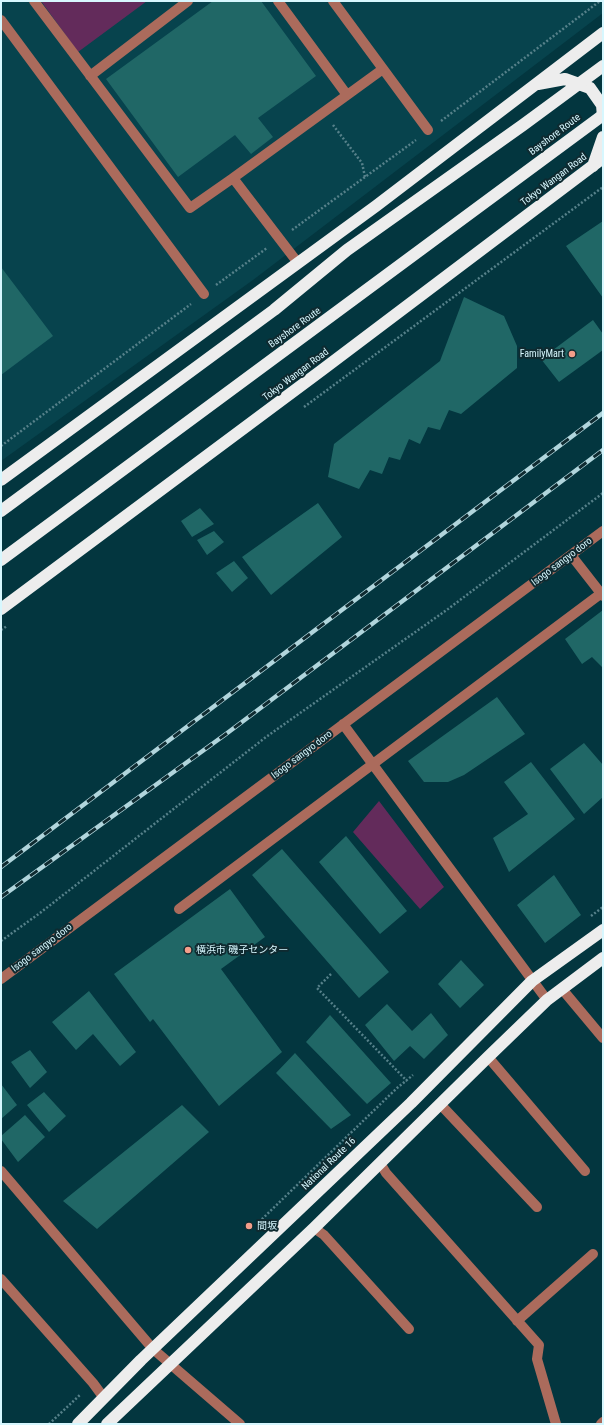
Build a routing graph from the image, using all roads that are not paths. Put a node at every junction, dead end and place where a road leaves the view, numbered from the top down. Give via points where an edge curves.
1 (34, 1) edge
2 (188, 1) edge
3 (278, 1) edge
4 (333, 1) edge
5 (1, 20) edge
6 (603, 33) edge
7 (603, 66) edge
8 (383, 69) junction
9 (90, 76) junction
10 (534, 85) junction
11 (347, 95) junction
12 (603, 116) edge
13 (428, 130) road end
14 (603, 137) edge
15 (603, 158) edge
16 (593, 166) junction
17 (233, 178) junction
18 (298, 263) junction
19 (204, 294) dead end
20 (1, 480) edge
21 (1, 511) edge
22 (603, 532) edge
23 (572, 555) junction
24 (1, 560) edge
25 (602, 594) edge
26 (1, 609) edge
27 (343, 724) junction
28 (373, 764) junction
29 (179, 909) dead end
30 (603, 930) edge
31 (603, 958) edge
32 (1, 979) edge
33 (532, 981) junction
34 (562, 989) junction
35 (547, 1000) junction
36 (603, 1038) edge
37 (488, 1057) junction
38 (440, 1104) junction
39 (380, 1163) junction
40 (1, 1170) edge
41 (585, 1171) dead end
42 (537, 1207) dead end
43 (314, 1228) junction
44 (593, 1254) dead end
45 (1, 1279) edge
46 (517, 1321) junction
47 (408, 1329) dead end
48 (154, 1349) junction
49 (170, 1363) junction
50 (104, 1398) junction
51 (78, 1424) edge
52 (107, 1424) edge
53 (240, 1424) edge
54 (556, 1424) edge

1 - 9 street
2 - 9 street
3 - 11 street
4 - 8 street
5 - 19 street
6 - 10 highway
7 - 21 highway, bridge via 523,126 347,250 274,310
8 - 11 street
8 - 13 street
9 - 17 street via 190,208
10 - 12 highway via 565,79 590,88 602,104
10 - 18 highway
11 - 17 street
12 - 24 highway, Bayshore Route, bridge
14 - 16 highway
15 - 16 highway, Tokyo Wangan Road
16 - 26 highway, Tokyo Wangan Road
17 - 18 street
18 - 20 highway
22 - 23 street, Isogo sangyo doro
23 - 25 street
23 - 27 street, Isogo sangyo doro
25 - 28 street
27 - 28 street
27 - 32 street, Isogo sangyo doro
28 - 29 street
28 - 33 street
30 - 33 highway, National Route 16
31 - 34 highway
33 - 35 street
33 - 48 highway, National Route 16 via 410,1103
34 - 35 highway
34 - 36 street
35 - 37 highway
37 - 38 highway
37 - 41 street
38 - 39 highway
38 - 42 street
39 - 43 highway
39 - 46 street via 386,1173
40 - 48 street
43 - 47 street via 324,1235
43 - 49 highway
44 - 46 street
45 - 50 street via 93,1382
46 - 54 street via 539,1345 537,1359
48 - 49 street
48 - 50 highway, National Route 16
49 - 52 highway
49 - 53 street
50 - 51 highway, National Route 16

